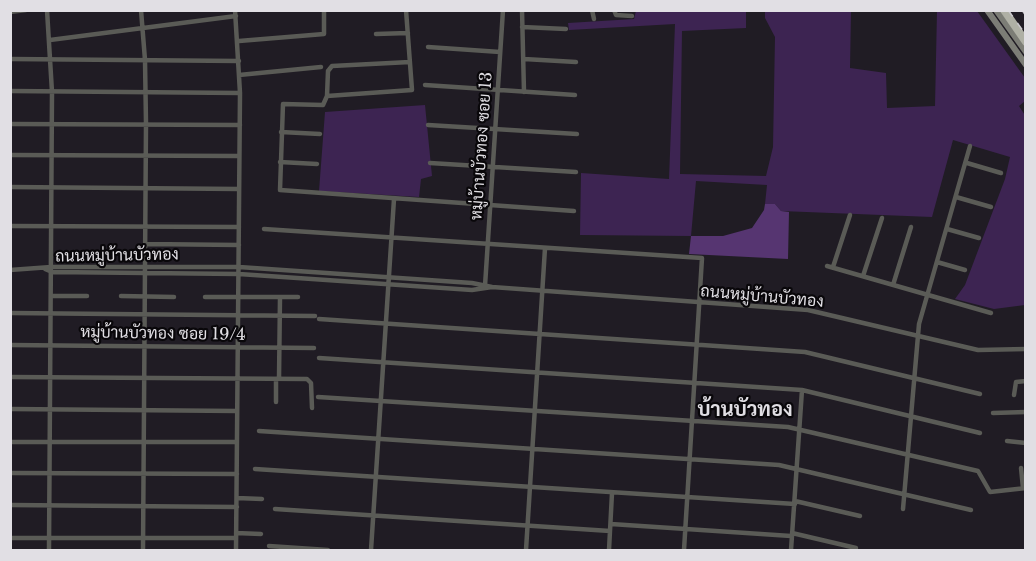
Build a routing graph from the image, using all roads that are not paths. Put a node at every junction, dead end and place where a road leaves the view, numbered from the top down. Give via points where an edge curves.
1 (26, 10) edge
2 (46, 10) edge
3 (141, 10) edge
4 (324, 10) edge
5 (406, 10) edge
6 (503, 10) edge
7 (522, 10) edge
8 (592, 10) edge
9 (614, 10) edge
10 (987, 10) edge
11 (996, 10) edge
12 (1004, 10) edge
13 (10, 12) edge
14 (235, 13) edge
15 (632, 16) dead end
16 (594, 19) dead end
17 (522, 27) junction
18 (143, 28) junction
19 (566, 29) dead end
20 (408, 33) junction
21 (376, 34) dead end
22 (50, 40) junction
23 (239, 41) junction
24 (1026, 42) edge
25 (428, 47) dead end
26 (500, 52) junction
27 (1026, 52) edge
28 (10, 59) edge
29 (51, 59) junction
30 (524, 59) junction
31 (146, 60) junction
32 (239, 61) junction
33 (410, 62) junction
34 (576, 62) dead end
35 (1026, 65) edge
36 (321, 67) dead end
37 (239, 75) junction
38 (425, 85) dead end
39 (498, 90) junction
40 (10, 92) edge
41 (52, 92) junction
42 (145, 92) junction
43 (524, 92) junction
44 (240, 93) junction
45 (575, 95) dead end
46 (327, 96) junction
47 (10, 124) edge
48 (52, 124) junction
49 (146, 124) junction
50 (240, 125) junction
51 (428, 125) dead end
52 (495, 129) junction
53 (281, 132) junction
54 (320, 134) dead end
55 (577, 134) dead end
56 (970, 146) dead end
57 (10, 155) edge
58 (52, 155) junction
59 (239, 156) junction
60 (145, 157) junction
61 (280, 162) junction
62 (430, 163) dead end
63 (967, 163) junction
64 (317, 164) dead end
65 (492, 167) junction
66 (576, 172) dead end
67 (1001, 173) dead end
68 (10, 187) edge
69 (52, 188) junction
70 (145, 188) junction
71 (239, 189) junction
72 (956, 197) junction
73 (394, 199) junction
74 (489, 205) junction
75 (991, 207) dead end
76 (574, 211) dead end
77 (850, 215) dead end
78 (882, 218) dead end
79 (10, 226) edge
80 (51, 226) junction
81 (146, 226) junction
82 (239, 227) junction
83 (911, 227) dead end
84 (264, 229) dead end
85 (947, 229) junction
86 (391, 237) junction
87 (979, 238) dead end
88 (488, 243) junction
89 (145, 244) junction
90 (239, 245) junction
91 (545, 248) junction
92 (937, 262) junction
93 (239, 267) junction
94 (52, 269) junction
95 (10, 270) edge
96 (145, 270) junction
97 (965, 270) dead end
98 (239, 274) junction
99 (863, 276) junction
100 (389, 277) junction
101 (388, 284) junction
102 (893, 285) junction
103 (485, 287) junction
104 (543, 292) junction
105 (928, 295) junction
106 (52, 296) junction
107 (87, 296) dead end
108 (121, 296) dead end
109 (144, 296) junction
110 (174, 297) dead end
111 (205, 297) dead end
112 (238, 297) junction
113 (280, 297) junction
114 (298, 297) dead end
115 (700, 303) junction
116 (10, 313) edge
117 (51, 313) junction
118 (991, 313) dead end
119 (144, 314) junction
120 (238, 315) junction
121 (280, 315) junction
122 (386, 324) junction
123 (541, 334) junction
124 (918, 335) junction
125 (698, 344) junction
126 (10, 345) edge
127 (50, 345) junction
128 (143, 345) junction
129 (238, 347) junction
130 (280, 347) junction
131 (314, 348) dead end
132 (1026, 349) edge
133 (320, 358) dead end
134 (384, 362) junction
135 (538, 372) junction
136 (10, 377) edge
137 (50, 377) junction
138 (913, 377) junction
139 (144, 378) junction
140 (237, 379) junction
141 (277, 379) junction
142 (1026, 381) edge
143 (694, 382) junction
144 (802, 390) junction
145 (980, 394) dead end
146 (1014, 395) dead end
147 (318, 397) dead end
148 (381, 400) junction
149 (276, 402) dead end
150 (312, 408) dead end
151 (10, 409) edge
152 (51, 409) junction
153 (144, 410) junction
154 (237, 411) junction
155 (534, 411) junction
156 (1026, 412) edge
157 (993, 413) dead end
158 (910, 416) junction
159 (692, 421) junction
160 (799, 429) junction
161 (259, 431) dead end
162 (980, 433) dead end
163 (379, 439) junction
164 (1007, 441) dead end
165 (10, 442) edge
166 (50, 442) junction
167 (143, 442) junction
168 (237, 442) junction
169 (1026, 443) edge
170 (533, 449) junction
171 (908, 456) junction
172 (690, 459) junction
173 (797, 467) junction
174 (1021, 468) dead end
175 (255, 469) dead end
176 (10, 473) edge
177 (50, 474) junction
178 (144, 474) junction
179 (237, 474) junction
180 (376, 477) junction
181 (530, 487) junction
182 (1024, 488) edge
183 (612, 493) junction
184 (904, 494) junction
185 (687, 497) junction
186 (237, 498) junction
187 (262, 499) dead end
188 (795, 502) junction
189 (10, 505) edge
190 (50, 505) junction
191 (144, 506) junction
192 (237, 507) junction
193 (275, 509) dead end
194 (903, 509) dead end
195 (971, 510) dead end
196 (373, 515) junction
197 (860, 516) dead end
198 (527, 525) junction
199 (610, 527) junction
200 (685, 530) junction
201 (261, 534) dead end
202 (792, 534) junction
203 (236, 536) junction
204 (49, 537) junction
205 (10, 538) edge
206 (144, 538) junction
207 (269, 546) dead end
208 (856, 548) dead end
209 (49, 550) edge
210 (143, 550) edge
211 (236, 550) edge
212 (328, 550) edge
213 (371, 550) edge
214 (526, 550) edge
215 (609, 550) edge
216 (684, 550) edge
217 (791, 550) edge

1 - 13 street
2 - 22 street
3 - 18 street
4 - 23 street via 324,34
5 - 20 street
6 - 26 street, หมู่บ้านบัวทอง ซอย 13
7 - 17 street
8 - 16 street
9 - 15 street via 618,16
10 - 35 main road
11 - 27 main road
12 - 24 highway
14 - 18 street
14 - 23 street
17 - 19 street
17 - 30 street
18 - 22 street
18 - 31 street
20 - 21 street
20 - 33 street
22 - 29 street
23 - 32 street
25 - 26 street
26 - 39 street, หมู่บ้านบัวทอง ซอย 13
28 - 29 street
29 - 31 street
29 - 41 street
30 - 34 street
30 - 43 street
31 - 32 street
31 - 42 street
32 - 37 street
33 - 46 street via 332,66 328,71
33 - 46 street via 412,87 408,92
36 - 37 street
37 - 44 street
38 - 39 street
39 - 43 street
39 - 52 street, หมู่บ้านบัวทอง ซอย 13
40 - 41 street
41 - 42 street
41 - 48 street
42 - 44 street
42 - 49 street
43 - 45 street
44 - 50 street
46 - 53 street via 323,105 283,104
47 - 48 street
48 - 49 street
48 - 58 street
49 - 50 street
49 - 60 street
50 - 59 street
51 - 52 street
52 - 55 street
52 - 65 street, หมู่บ้านบัวทอง ซอย 13
53 - 54 street
53 - 61 street
56 - 63 street
57 - 58 street
58 - 60 street
58 - 69 street
59 - 60 street
59 - 71 street
60 - 70 street
61 - 64 street
61 - 73 street via 282,191
62 - 65 street
63 - 67 street
63 - 72 street
65 - 66 street
65 - 74 street, หมู่บ้านบัวทอง ซอย 13
68 - 69 street
69 - 70 street
69 - 80 street
70 - 71 street
70 - 81 street
71 - 82 street
72 - 75 street
72 - 85 street
73 - 74 street
73 - 86 street
74 - 76 street
74 - 88 street, หมู่บ้านบัวทอง ซอย 13
77 - 99 street via 830,267
78 - 99 street
79 - 80 street
80 - 81 street
80 - 94 street
81 - 82 street
81 - 89 street
82 - 90 street
83 - 102 street
84 - 86 street
85 - 87 street
85 - 92 street
86 - 88 street
86 - 100 street
88 - 91 street
88 - 103 street, หมู่บ้านบัวทอง ซอย 13
89 - 90 street
89 - 96 street
90 - 93 street
91 - 104 street
91 - 115 street via 702,258
92 - 97 street
92 - 105 street
93 - 96 street, ถนนหมู่บ้านบัวทอง
93 - 98 street
93 - 100 street, ถนนหมู่บ้านบัวทอง
94 - 95 street, ถนนหมู่บ้านบัวทอง
94 - 96 street, ถนนหมู่บ้านบัวทอง
94 - 106 street
96 - 98 street, ถนนหมู่บ้านบัวทอง
96 - 109 street
98 - 101 street, ถนนหมู่บ้านบัวทอง
98 - 112 street
99 - 102 street
100 - 101 street
100 - 103 street, ถนนหมู่บ้านบัวทอง
101 - 103 street, ถนนหมู่บ้านบัวทอง
101 - 122 street
102 - 105 street
103 - 104 street, ถนนหมู่บ้านบัวทอง
104 - 115 street, ถนนหมู่บ้านบัวทอง
104 - 123 street
105 - 118 street
105 - 124 street
106 - 107 street
106 - 117 street
108 - 109 street
109 - 110 street
109 - 119 street
111 - 112 street
112 - 113 street
112 - 120 street
113 - 114 street
113 - 121 street
115 - 124 street, ถนนหมู่บ้านบัวทอง via 808,310
115 - 125 street
116 - 117 street
117 - 119 street
117 - 127 street
119 - 120 street
119 - 128 street
120 - 121 street
120 - 129 street
121 - 122 street
121 - 130 street
122 - 123 street
122 - 134 street
123 - 125 street
123 - 135 street
124 - 132 street, ถนนหมู่บ้านบัวทอง via 983,350
124 - 138 street
125 - 138 street via 805,352
125 - 143 street
126 - 127 street, หมู่บ้านบัวทอง ซอย 19/4
127 - 128 street, หมู่บ้านบัวทอง ซอย 19/4
127 - 137 street
128 - 129 street, หมู่บ้านบัวทอง ซอย 19/4
128 - 139 street
129 - 130 street, หมู่บ้านบัวทอง ซอย 19/4
129 - 140 street
130 - 131 street, หมู่บ้านบัวทอง ซอย 19/4
130 - 141 street
133 - 134 street
134 - 135 street
134 - 148 street
135 - 143 street
135 - 155 street
136 - 137 street
137 - 139 street
137 - 152 street
138 - 145 street
138 - 158 street
139 - 140 street
139 - 153 street
140 - 141 street
140 - 154 street
141 - 149 street
141 - 150 street via 310,379
142 - 146 street via 1016,382
143 - 144 street
143 - 159 street
144 - 158 street
144 - 160 street
147 - 148 street
148 - 155 street
148 - 163 street
151 - 152 street
152 - 153 street
152 - 166 street
153 - 154 street
153 - 167 street
154 - 168 street
155 - 159 street
155 - 170 street
156 - 157 street
158 - 162 street
158 - 171 street
159 - 160 street
159 - 172 street
160 - 171 street
160 - 173 street
161 - 163 street
163 - 170 street
163 - 180 street
164 - 169 street
165 - 166 street
166 - 167 street
166 - 177 street
167 - 168 street
167 - 178 street
168 - 179 street
170 - 172 street
170 - 181 street
171 - 182 street via 978,471 990,492
171 - 184 street
172 - 173 street
172 - 185 street
173 - 184 street
173 - 188 street
174 - 182 street
175 - 180 street
176 - 177 street
177 - 178 street
177 - 190 street
178 - 179 street
178 - 191 street
179 - 186 street
180 - 181 street
180 - 196 street
181 - 183 street
181 - 198 street
183 - 185 street
183 - 199 street
184 - 194 street
184 - 195 street
185 - 188 street
185 - 200 street
186 - 187 street
186 - 192 street
188 - 197 street
188 - 202 street
189 - 190 street
190 - 191 street
190 - 204 street
191 - 192 street
191 - 206 street
192 - 203 street
193 - 196 street
196 - 198 street
196 - 213 street
198 - 199 street
198 - 214 street
199 - 200 street
199 - 215 street
200 - 202 street
200 - 216 street
201 - 203 street
202 - 208 street
202 - 217 street
203 - 206 street
203 - 211 street
204 - 205 street
204 - 206 street
204 - 209 street
206 - 210 street
207 - 212 street

